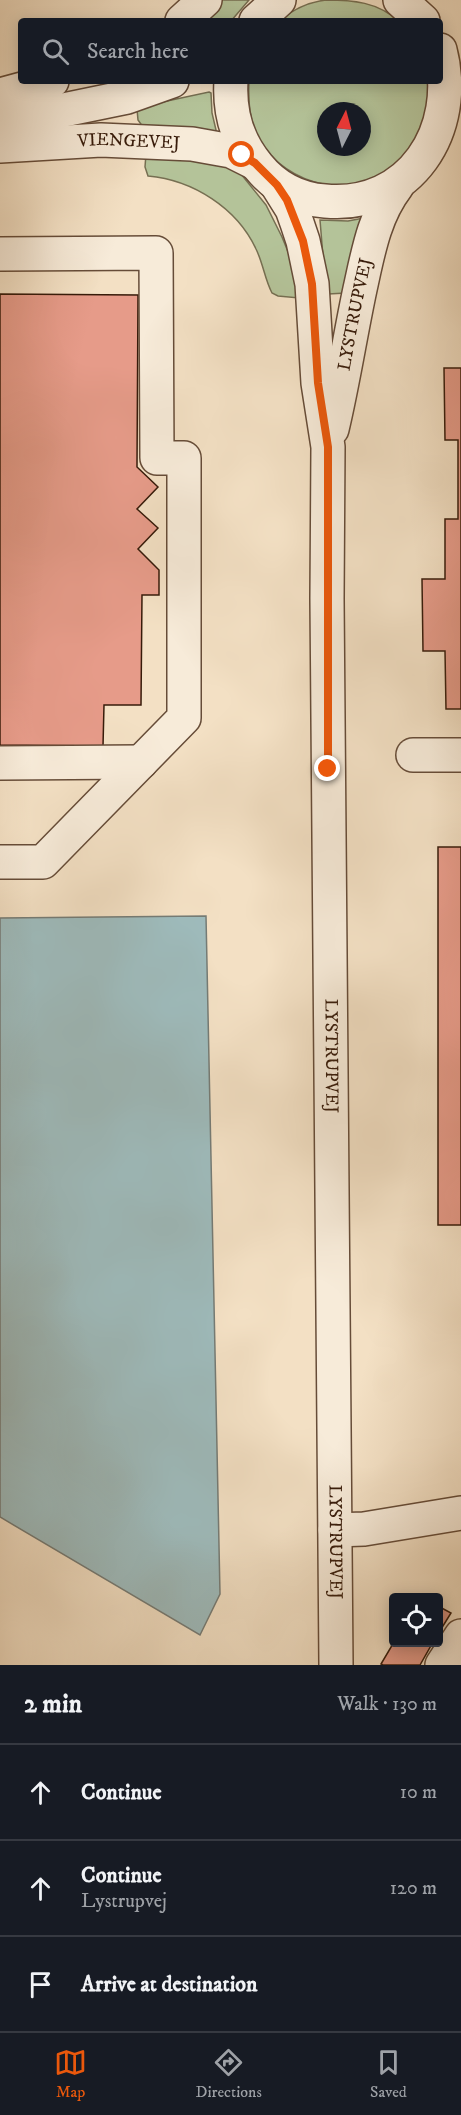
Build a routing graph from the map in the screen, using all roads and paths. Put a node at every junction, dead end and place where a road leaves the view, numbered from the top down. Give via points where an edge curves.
1 (205, 0) edge
2 (400, 0) edge
3 (185, 18) edge
4 (420, 18) edge
5 (443, 40) edge
6 (461, 49) edge
7 (443, 60) edge
8 (41, 84) edge
9 (164, 84) edge
10 (231, 84) edge
11 (0, 95) edge
12 (0, 123) edge
13 (461, 133) edge
14 (0, 146) edge
15 (432, 151) junction
16 (266, 174) junction
17 (397, 186) junction
18 (0, 254) edge
19 (328, 447) junction
20 (413, 755) dead end
21 (461, 755) edge
22 (141, 762) junction
23 (0, 764) edge
24 (0, 862) edge
25 (461, 1513) edge
26 (335, 1530) junction
27 (461, 1636) edge
28 (336, 1665) edge
29 (442, 1665) edge

1 - 3 street
2 - 4 street
5 - 6 street
7 - 15 street via 449,100 443,128
8 - 11 street
9 - 12 street, VIENGEVEJ via 127,97
10 - 16 street, LYSTRUPVEJ via 235,127 244,147
13 - 15 street
14 - 16 street, VIENGEVEJ via 101,140 182,143 219,147 242,155
15 - 17 street
16 - 17 street, VIENGEVEJ via 303,198 339,202 363,200
16 - 19 street, LYSTRUPVEJ via 292,209 308,262 318,383
17 - 19 street, LYSTRUPVEJ via 381,211 372,237
18 - 22 street via 156,254 156,458 184,458 184,718
19 - 26 street, LYSTRUPVEJ
20 - 21 street
22 - 23 street
22 - 24 street via 43,862
25 - 26 street
26 - 28 street, LYSTRUPVEJ
27 - 29 street

